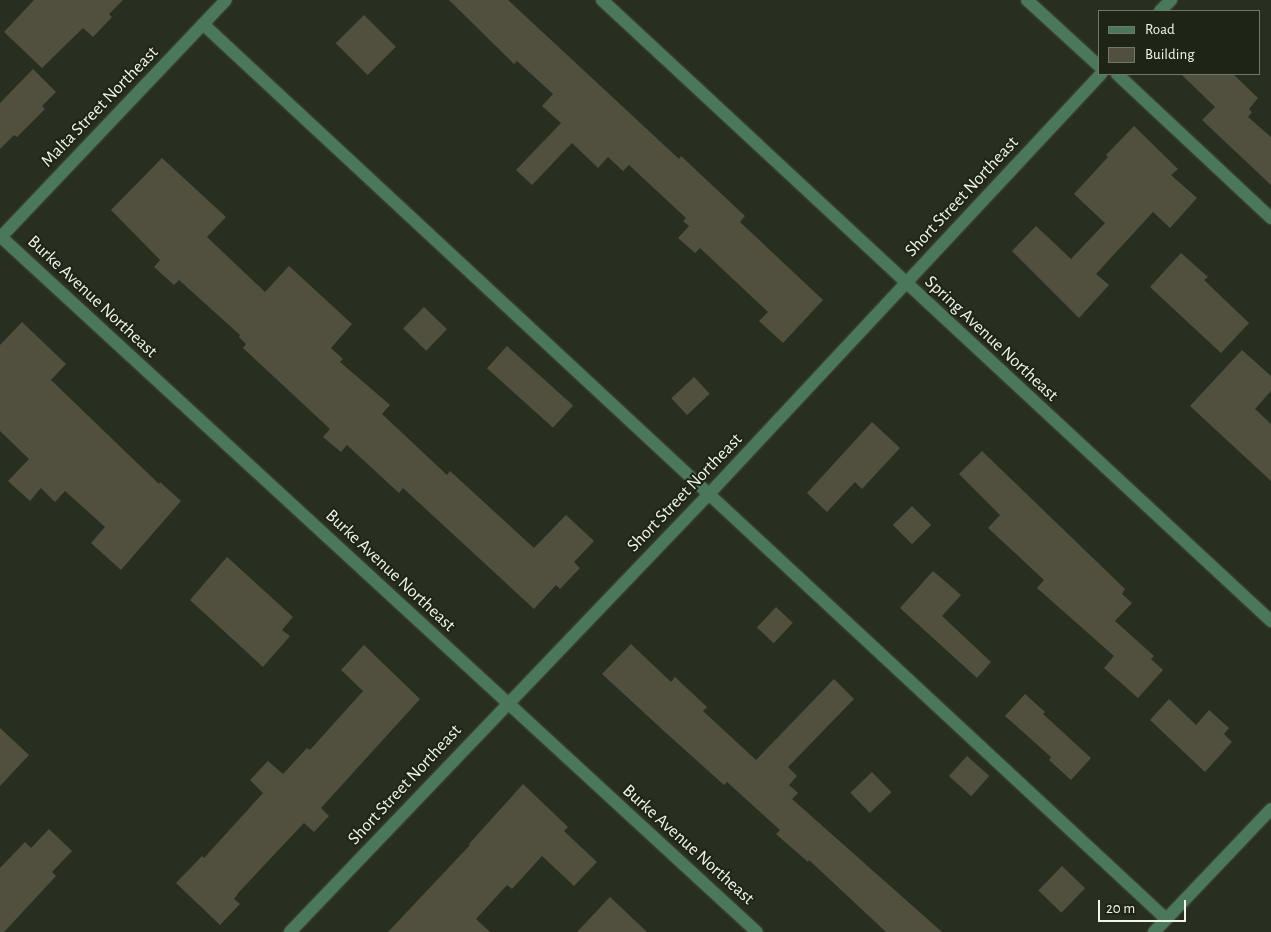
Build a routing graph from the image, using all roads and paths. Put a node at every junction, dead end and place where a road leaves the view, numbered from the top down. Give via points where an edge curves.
1 (226, 0) edge
2 (602, 0) edge
3 (1027, 0) edge
4 (1171, 0) edge
5 (1161, 10) edge
6 (203, 24) junction
7 (1098, 65) edge
8 (1100, 75) edge
9 (1118, 75) edge
10 (1271, 218) edge
11 (0, 237) edge
12 (905, 283) junction
13 (709, 494) junction
14 (1271, 621) edge
15 (507, 703) junction
16 (1271, 809) edge
17 (1166, 919) junction
18 (290, 932) edge
19 (757, 932) edge
20 (1154, 932) edge

1 - 6 street, Malta Street Northeast
2 - 12 street, Spring Avenue Northeast
3 - 7 street
4 - 5 street
6 - 11 street, Malta Street Northeast
6 - 13 street
8 - 12 street, Short Street Northeast
9 - 10 street
11 - 15 street, Burke Avenue Northeast
12 - 13 street, Short Street Northeast
12 - 14 street, Spring Avenue Northeast
13 - 15 street, Short Street Northeast
13 - 17 street
15 - 18 street, Short Street Northeast
15 - 19 street, Burke Avenue Northeast
16 - 17 street
17 - 20 street

